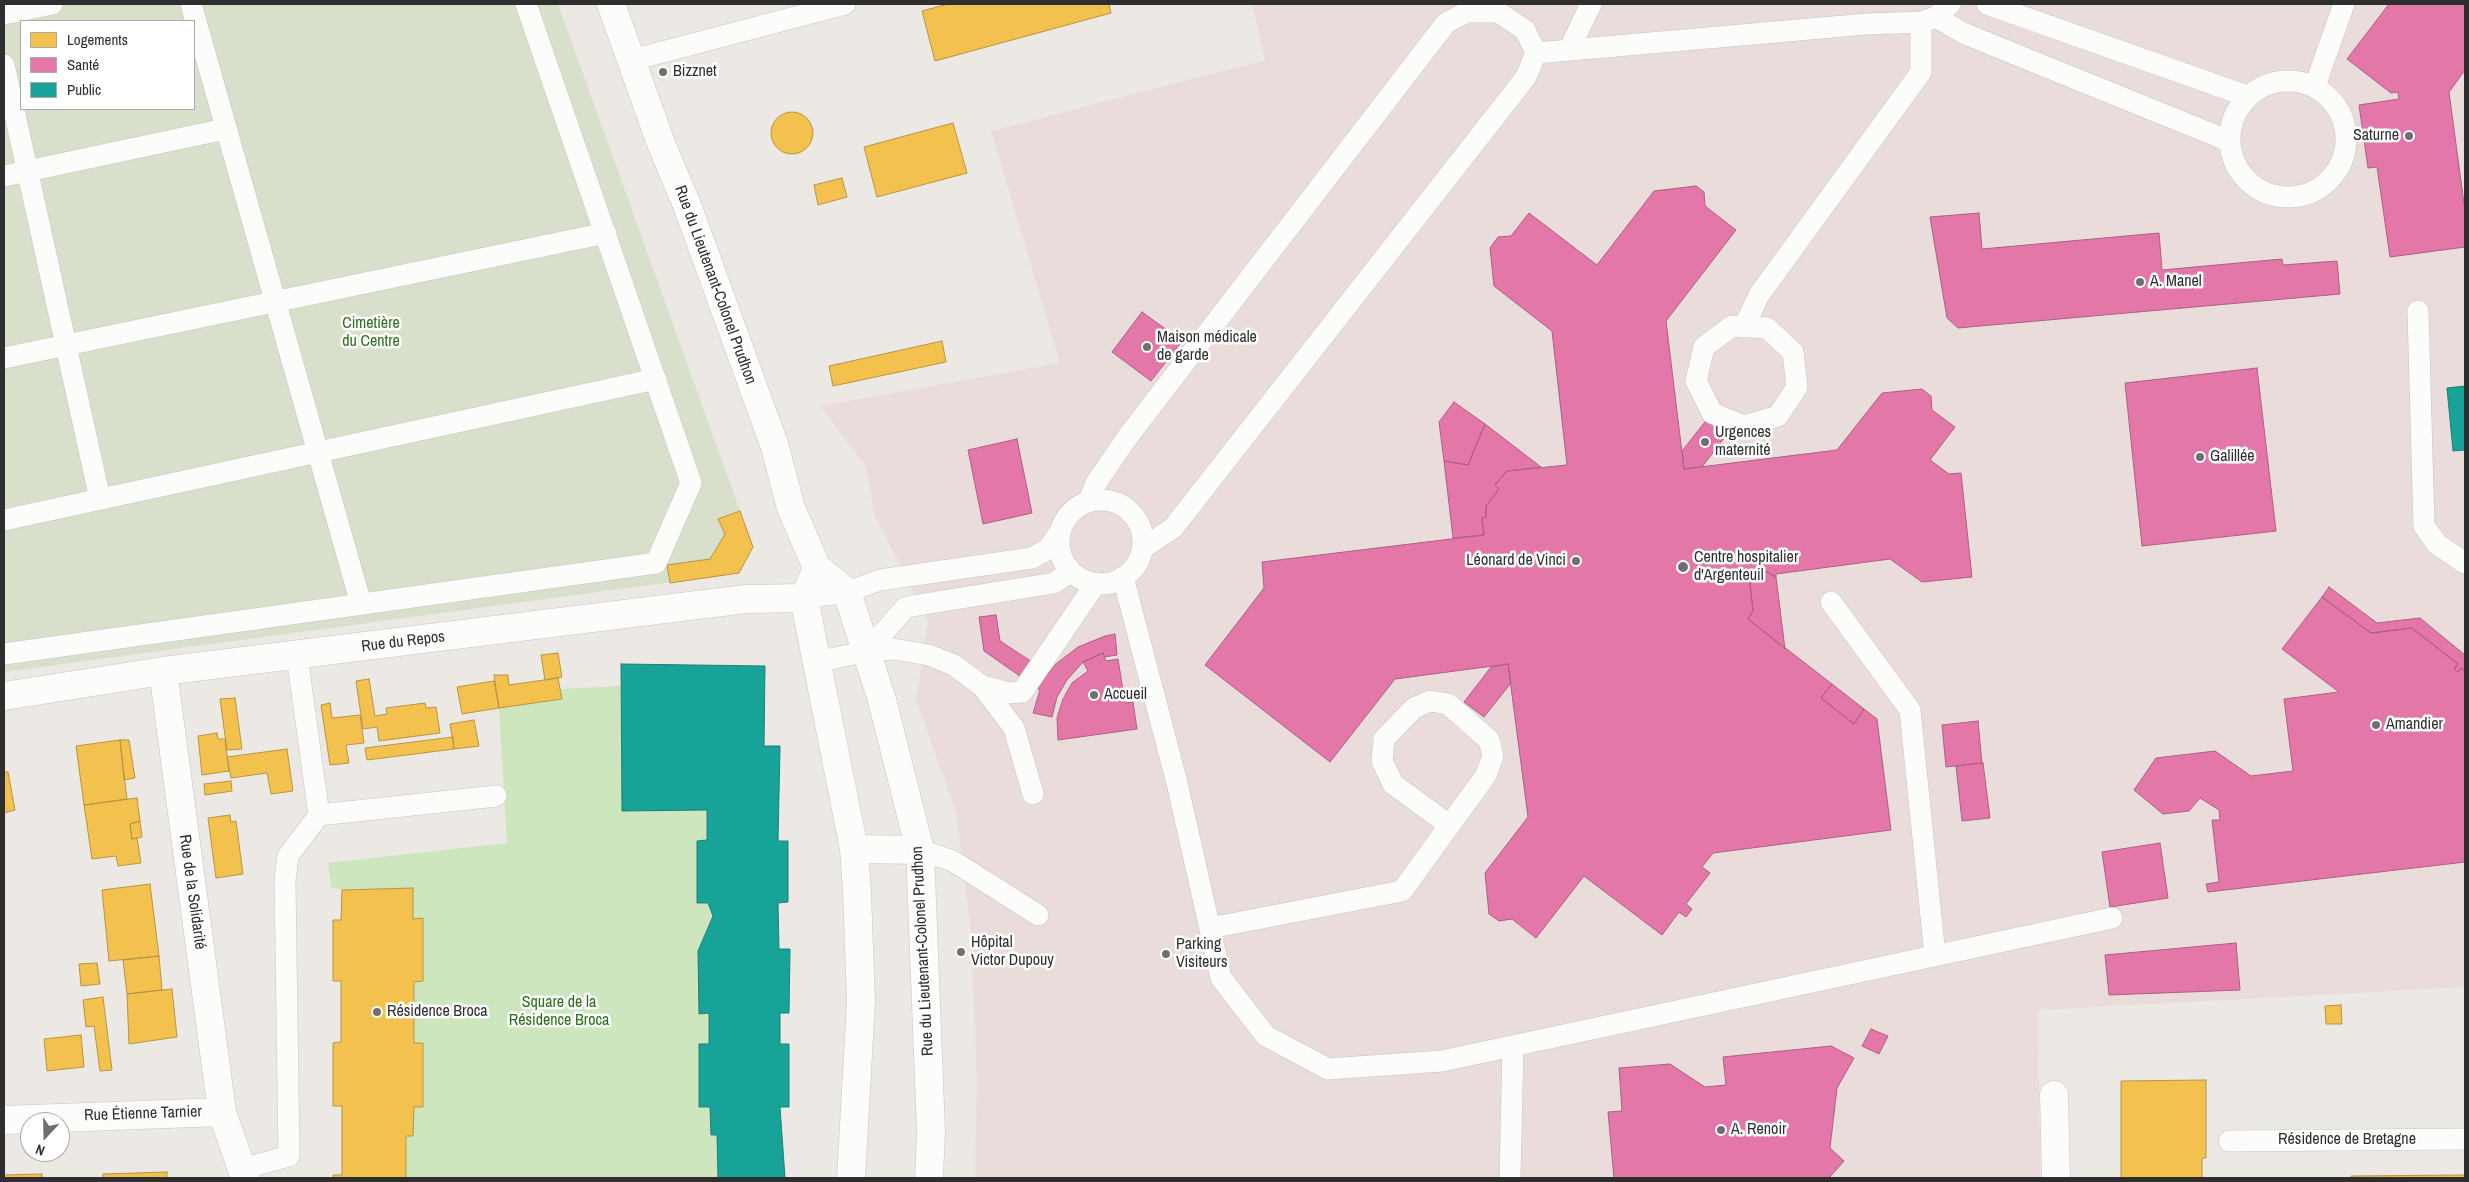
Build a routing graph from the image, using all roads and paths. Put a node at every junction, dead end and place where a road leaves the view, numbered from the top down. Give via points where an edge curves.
1 (52, 4) edge
2 (191, 4) edge
3 (526, 4) edge
4 (611, 4) edge
5 (845, 4) edge
6 (1592, 4) edge
7 (1986, 4) edge
8 (2344, 4) edge
9 (1459, 10) edge
10 (4, 14) edge
11 (1936, 14) edge
12 (1569, 50) junction
13 (1536, 53) junction
14 (632, 60) junction
15 (4, 65) edge
16 (2315, 86) junction
17 (2247, 96) junction
18 (225, 129) junction
19 (2229, 141) junction
20 (26, 171) junction
21 (4, 176) edge
22 (606, 233) junction
23 (275, 302) junction
24 (2418, 311) dead end
25 (1744, 327) junction
26 (66, 346) junction
27 (4, 358) edge
28 (656, 379) junction
29 (318, 452) junction
30 (100, 499) junction
31 (1089, 501) junction
32 (4, 520) edge
33 (1060, 530) junction
34 (1142, 548) junction
35 (2465, 563) edge
36 (817, 568) junction
37 (1071, 571) junction
38 (1123, 577) junction
39 (1096, 584) junction
40 (847, 592) junction
41 (804, 598) junction
42 (1831, 602) dead end
43 (361, 604) junction
44 (867, 651) junction
45 (4, 654) edge
46 (297, 656) junction
47 (817, 662) junction
48 (162, 672) junction
49 (982, 686) junction
50 (4, 696) edge
51 (1033, 794) dead end
52 (496, 796) dead end
53 (319, 815) junction
54 (1449, 825) junction
55 (854, 849) junction
56 (920, 850) junction
57 (1038, 915) dead end
58 (2112, 918) dead end
59 (1210, 928) junction
60 (1935, 956) junction
61 (1512, 1046) junction
62 (2054, 1094) dead end
63 (222, 1112) junction
64 (4, 1120) edge
65 (2465, 1139) edge
66 (2229, 1141) dead end
67 (243, 1174) edge
68 (851, 1178) edge
69 (929, 1178) edge
70 (1510, 1178) edge
71 (2056, 1178) edge

1 - 10 lane
2 - 18 lane
3 - 22 lane
4 - 14 main road, Rue du Lieutenant-Colonel Prudhon
5 - 14 lane
6 - 12 lane
7 - 17 lane
8 - 16 lane
9 - 13 lane via 1498,12 1525,30
9 - 31 lane via 1129,435 1096,483
11 - 12 lane via 1866,24
11 - 19 lane via 1963,33
11 - 25 lane via 1921,72 1759,295
12 - 13 lane
13 - 34 lane via 1526,76 1173,528
14 - 36 main road, Rue du Lieutenant-Colonel Prudhon via 775,447 791,508
15 - 20 lane
16 - 17 lane via 2292,79 2267,83
16 - 19 lane via 2334,102 2346,124 2347,148 2338,172 2320,189 2297,197 2272,196 2250,184 2235,165
17 - 19 lane via 2233,117
18 - 20 lane
18 - 23 lane
20 - 21 lane
20 - 26 lane
22 - 23 lane
22 - 28 lane
23 - 26 lane
23 - 29 lane
24 - 35 lane via 2424,526 2437,544
25 - 25 lane via 1732,326 1704,347 1696,381 1712,412 1744,426 1778,416 1797,387 1792,352 1767,328
26 - 27 lane
26 - 30 lane
28 - 29 lane
28 - 43 lane via 691,483 656,563
29 - 30 lane
29 - 43 lane
30 - 32 lane
31 - 33 lane via 1076,508
31 - 34 lane via 1117,503 1129,510 1138,521
33 - 37 lane via 1061,552
33 - 40 lane via 1048,549 1032,558 880,580
34 - 38 lane via 1139,560
36 - 40 main road, Rue du Lieutenant-Colonel Prudhon
36 - 41 main road
37 - 39 lane
37 - 44 lane via 1054,583 906,607
38 - 39 lane
38 - 59 lane via 1177,782
39 - 49 lane via 1022,692 1008,693
40 - 41 lane
40 - 44 main road, Rue du Lieutenant-Colonel Prudhon
41 - 46 main road, Rue du Repos via 746,599
41 - 47 main road
42 - 60 lane via 1910,710
43 - 45 lane
44 - 47 lane
44 - 49 lane via 893,649 929,655 954,665
44 - 56 main road, Rue du Lieutenant-Colonel Prudhon
46 - 48 main road, Rue du Repos
46 - 53 lane
47 - 55 main road
48 - 50 main road, Rue du Repos
48 - 63 main road, Rue de la Solidarité
49 - 51 lane via 1014,728
52 - 53 lane
53 - 67 lane via 288,856 285,881 289,1156
54 - 54 lane via 1486,775 1493,756 1489,740 1448,704 1430,701 1414,708 1384,739 1382,761 1393,784
54 - 59 lane via 1402,891
55 - 56 main road
55 - 68 main road via 861,1002
56 - 57 lane via 953,861
56 - 69 main road, Rue du Lieutenant-Colonel Prudhon via 931,1132
58 - 60 lane
59 - 61 lane via 1221,978 1266,1036 1328,1070 1442,1061
60 - 61 lane
61 - 70 lane
62 - 71 main road
63 - 64 main road, Rue Étienne Tarnier
63 - 67 main road, Rue de la Solidarité
65 - 66 lane, Résidence de Bretagne

